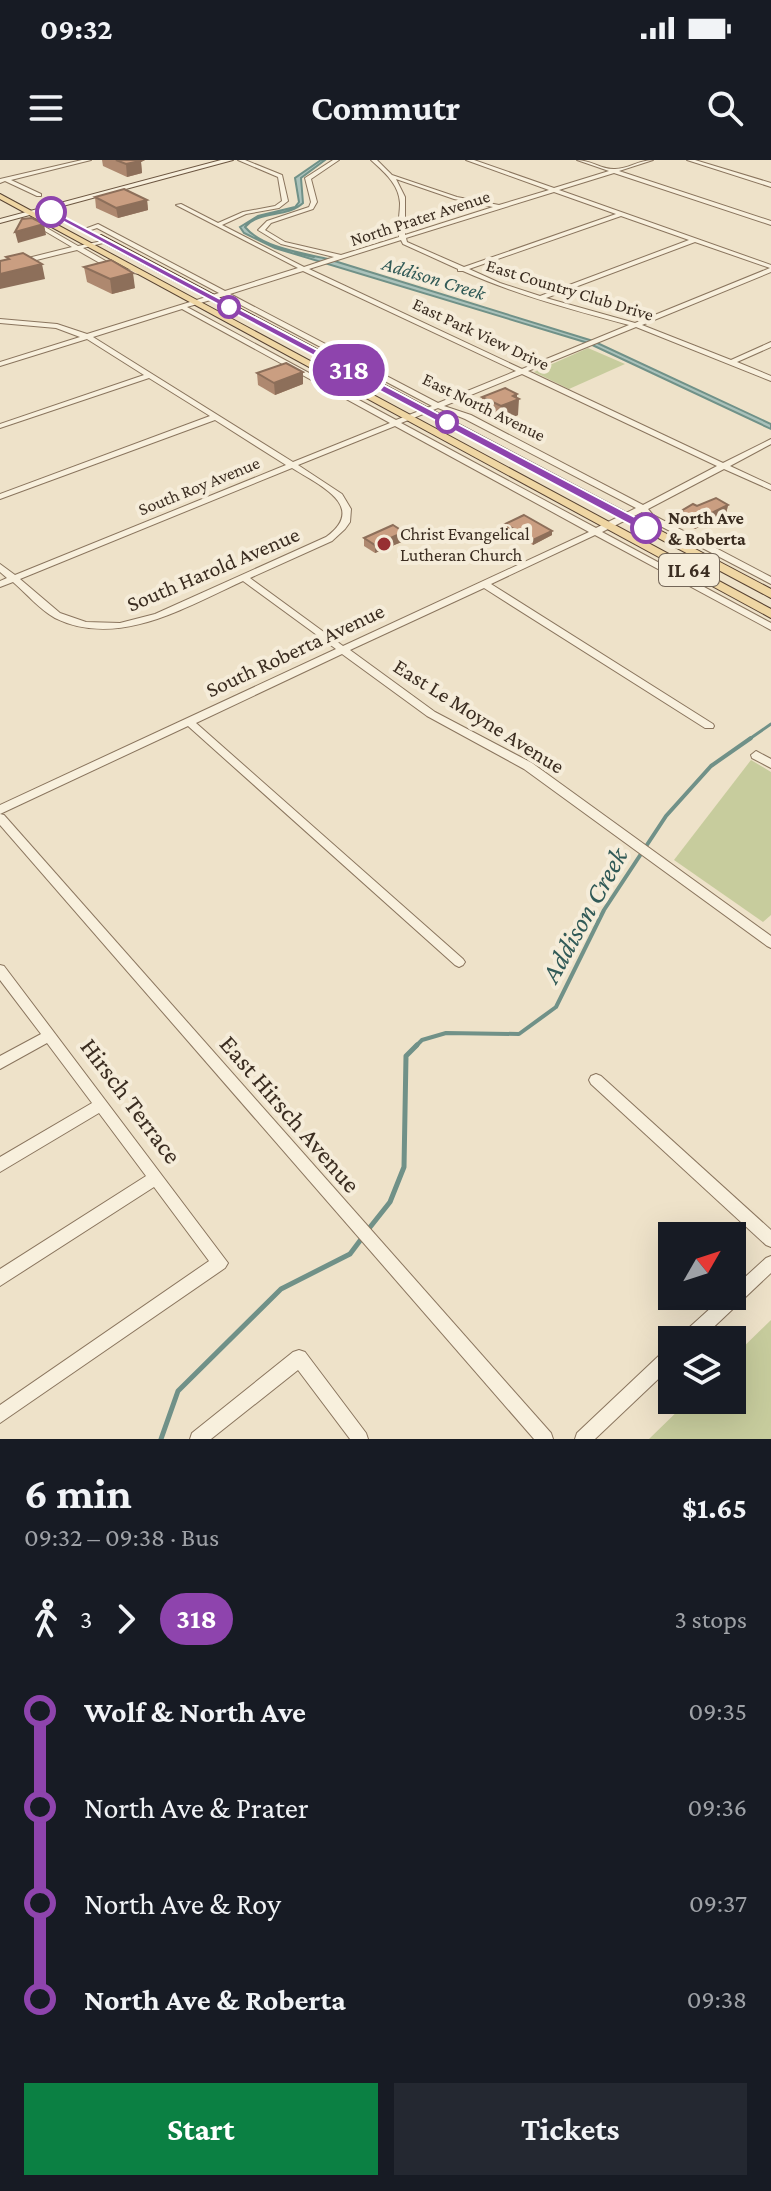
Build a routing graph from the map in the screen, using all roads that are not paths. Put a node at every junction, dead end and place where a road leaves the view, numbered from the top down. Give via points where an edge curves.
1 (83, 160) edge
2 (229, 160) edge
3 (241, 160) edge
4 (336, 160) edge
5 (374, 160) edge
6 (469, 160) edge
7 (580, 160) edge
8 (650, 160) edge
9 (690, 160) edge
10 (614, 171) junction
11 (392, 176) junction
12 (2, 181) edge
13 (771, 185) edge
14 (554, 190) junction
15 (39, 195) dead end
16 (0, 196) edge
17 (179, 205) dead end
18 (500, 207) junction
19 (43, 208) junction
20 (29, 211) junction
21 (621, 214) junction
22 (0, 218) edge
23 (50, 223) junction
24 (771, 223) edge
25 (218, 225) junction
26 (85, 230) junction
27 (402, 239) junction
28 (695, 240) junction
29 (105, 241) junction
30 (90, 245) junction
31 (77, 248) junction
32 (340, 259) junction
33 (0, 267) edge
34 (771, 268) edge
35 (307, 269) junction
36 (460, 270) junction
37 (140, 272) junction
38 (220, 296) junction
39 (539, 299) junction
40 (198, 303) junction
41 (184, 308) junction
42 (0, 321) edge
43 (636, 325) junction
44 (88, 337) junction
45 (317, 344) junction
46 (771, 344) edge
47 (280, 348) junction
48 (265, 353) junction
49 (332, 361) junction
50 (732, 362) junction
51 (0, 364) edge
52 (522, 372) junction
53 (149, 376) junction
54 (771, 379) edge
55 (432, 409) junction
56 (215, 417) junction
57 (404, 420) junction
58 (0, 426) edge
59 (771, 441) edge
60 (476, 454) junction
61 (538, 454) junction
62 (293, 464) junction
63 (525, 464) junction
64 (724, 465) junction
65 (502, 479) junction
66 (771, 488) edge
67 (0, 497) edge
68 (643, 508) junction
69 (625, 517) junction
70 (602, 528) junction
71 (0, 567) edge
72 (244, 578) junction
73 (13, 579) junction
74 (771, 581) edge
75 (0, 584) edge
76 (484, 584) junction
77 (771, 594) edge
78 (736, 595) junction
79 (771, 614) edge
80 (771, 627) edge
81 (340, 651) junction
82 (189, 722) junction
83 (709, 726) dead end
84 (756, 755) dead end
85 (771, 764) edge
86 (0, 810) edge
87 (0, 818) edge
88 (771, 943) edge
89 (459, 962) dead end
90 (0, 971) edge
91 (49, 1036) junction
92 (0, 1063) edge
93 (596, 1080) dead end
94 (101, 1105) junction
95 (0, 1165) edge
96 (156, 1178) junction
97 (771, 1240) edge
98 (771, 1263) edge
99 (0, 1278) edge
100 (703, 1326) edge
101 (658, 1368) edge
102 (0, 1415) edge
103 (198, 1439) edge
104 (360, 1439) edge
105 (545, 1439) edge
106 (583, 1439) edge

1 - 12 street
2 - 19 main road
3 - 25 street via 280,176 285,201
4 - 32 street via 308,178 311,208 261,230 283,243
5 - 11 street
6 - 14 street
7 - 10 street
8 - 10 street, North Prater Avenue
9 - 13 street
10 - 14 street, North Prater Avenue
10 - 24 street
11 - 18 street
11 - 27 street via 402,194
12 - 15 street
12 - 19 main road, IL 64
14 - 18 street, North Prater Avenue
14 - 21 street
16 - 20 main road, IL 64
17 - 25 street, East Park View Drive
18 - 27 street, North Prater Avenue
19 - 20 main road
19 - 26 main road, East North Avenue / IL 64
20 - 22 main road
20 - 23 main road, East North Avenue / IL 64
21 - 28 street
21 - 36 street
23 - 30 main road, East North Avenue / IL 64
23 - 31 street via 40,226
25 - 35 street, East Park View Drive
26 - 29 main road, East North Avenue / IL 64
26 - 38 street, East North Avenue via 98,226
27 - 32 street, North Prater Avenue
27 - 36 street, East Country Club Drive
28 - 34 street
28 - 39 street
29 - 30 street
29 - 38 main road, East North Avenue / IL 64
30 - 31 street
30 - 37 main road, East North Avenue / IL 64
31 - 33 street
31 - 37 street via 114,269
32 - 35 street, North Prater Avenue
34 - 43 street, South Roy Avenue
35 - 38 street, North Prater Avenue
35 - 52 street, East Park View Drive
36 - 39 street, East Country Club Drive
37 - 40 main road, East North Avenue / IL 64
38 - 40 street, North Prater Avenue
38 - 45 street, East North Avenue
38 - 49 main road, East North Avenue / IL 64
39 - 43 street, East Country Club Drive
40 - 41 street, North Prater Avenue
40 - 47 main road, East North Avenue / IL 64
41 - 44 street, North Prater Avenue
41 - 48 street, East North Avenue
42 - 44 street via 57,326
43 - 50 street, East Country Club Drive
43 - 52 street, South Roy Avenue
44 - 51 street, North Prater Avenue
44 - 53 street
45 - 49 main road
45 - 55 street, East North Avenue
46 - 50 street
47 - 48 main road
47 - 57 main road, East North Avenue / IL 64
48 - 57 street, East North Avenue
49 - 55 main road, East North Avenue / IL 64
50 - 54 street, East Country Club Drive
52 - 55 street, South Roy Avenue
52 - 64 street, East Park View Drive
53 - 56 street
53 - 58 street
55 - 57 street, South Roy Avenue
55 - 61 street, East North Avenue via 468,417
55 - 63 main road, East North Avenue / IL 64
56 - 62 street
56 - 67 street
57 - 60 main road, East North Avenue / IL 64
57 - 62 street, South Roy Avenue
57 - 65 street, East North Avenue
59 - 64 street, South Roberta Avenue
60 - 65 main road
60 - 70 main road, East North Avenue / IL 64
61 - 63 main road
61 - 68 street, East North Avenue
62 - 72 street, South Harold Avenue via 342,498 348,521 329,539
62 - 73 street, South Roy Avenue
63 - 69 main road, East North Avenue / IL 64
64 - 66 street, East Park View Drive
64 - 68 street, South Roberta Avenue
65 - 70 street, East North Avenue
68 - 69 street, South Roberta Avenue
68 - 74 street via 650,517
69 - 70 street, South Roberta Avenue
69 - 77 main road, East North Avenue / IL 64
70 - 76 street, South Roberta Avenue
70 - 78 main road, East North Avenue / IL 64
70 - 80 street, East North Avenue
71 - 73 street, South Harold Avenue
72 - 73 street, South Harold Avenue via 158,616 104,627 57,615
72 - 81 street, East Le Moyne Avenue
73 - 75 street, South Roy Avenue
76 - 81 street, South Roberta Avenue
76 - 83 street
78 - 79 main road, East North Avenue / IL 64
78 - 80 main road
81 - 82 street, South Roberta Avenue
81 - 88 street, East Le Moyne Avenue via 451,727 528,766
82 - 86 street, South Roberta Avenue
82 - 89 street
84 - 85 street
87 - 105 street, East Hirsch Avenue
90 - 91 street, Hirsch Terrace
91 - 92 street
91 - 94 street, Hirsch Terrace
93 - 97 street
94 - 95 street
94 - 96 street, Hirsch Terrace
96 - 99 street
96 - 102 street, Hirsch Terrace via 220,1263
98 - 100 street
101 - 106 street
103 - 104 street via 299,1358

